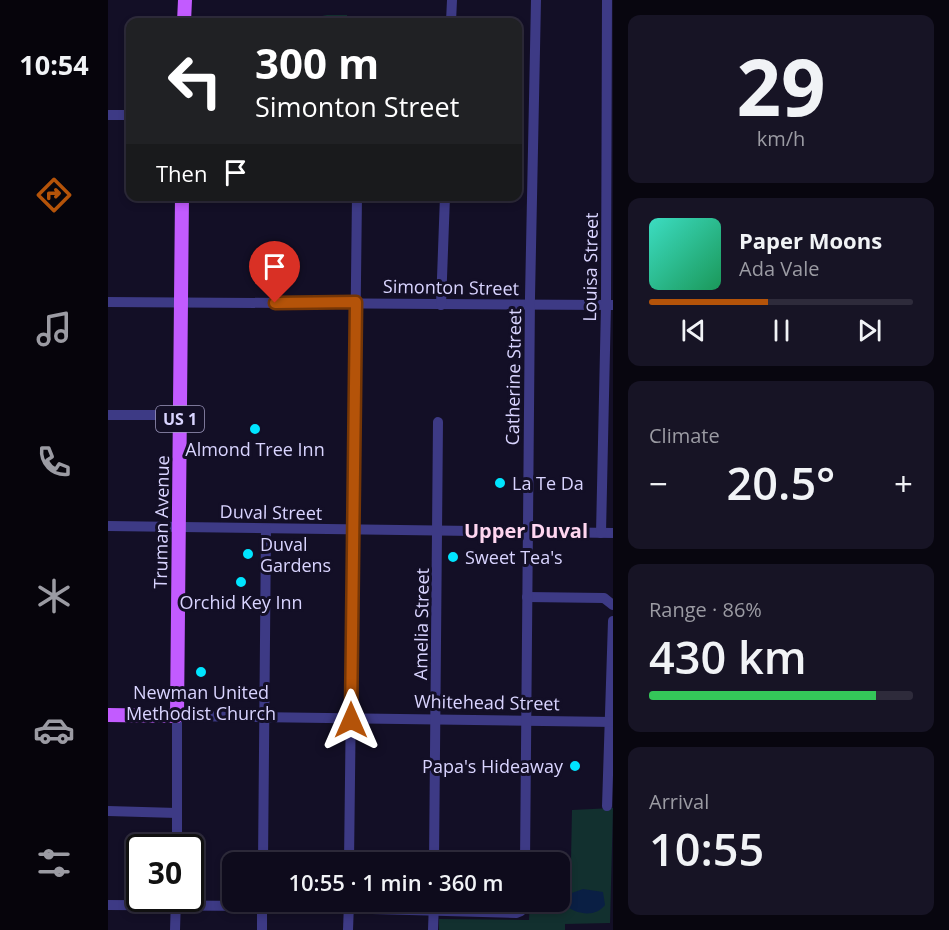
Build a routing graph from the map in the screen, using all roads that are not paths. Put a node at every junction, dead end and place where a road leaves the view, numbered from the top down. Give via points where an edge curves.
1 (185, 0) edge
2 (452, 0) edge
3 (536, 0) edge
4 (607, 0) edge
5 (184, 18) edge
6 (451, 18) edge
7 (108, 115) edge
8 (126, 115) edge
9 (610, 188) edge
10 (182, 201) edge
11 (357, 201) edge
12 (445, 201) edge
13 (108, 302) edge
14 (180, 302) junction
15 (356, 302) junction
16 (530, 304) junction
17 (441, 305) junction
18 (610, 305) edge
19 (180, 415) junction
20 (108, 416) edge
21 (438, 422) dead end
22 (108, 526) edge
23 (179, 527) junction
24 (266, 529) junction
25 (353, 530) junction
26 (439, 531) junction
27 (528, 532) junction
28 (607, 533) edge
29 (527, 597) junction
30 (611, 603) edge
31 (613, 621) edge
32 (108, 715) edge
33 (177, 716) junction
34 (264, 718) junction
35 (436, 719) junction
36 (351, 720) junction
37 (526, 720) junction
38 (611, 722) edge
39 (607, 806) dead end
40 (108, 811) edge
41 (177, 813) junction
42 (177, 834) edge
43 (263, 852) edge
44 (349, 852) edge
45 (434, 852) edge
46 (525, 852) edge
47 (204, 903) edge
48 (222, 903) edge
49 (126, 904) edge
50 (108, 905) edge
51 (175, 912) edge
52 (262, 912) edge
53 (349, 912) edge
54 (434, 912) edge
55 (175, 930) edge
56 (262, 930) edge
57 (348, 930) edge
58 (433, 930) edge

1 - 5 main road
2 - 6 street
3 - 16 street, Catherine Street
4 - 9 street, Louisa Street
7 - 8 street
9 - 18 street, Louisa Street
10 - 14 main road, Truman Avenue / US 1
11 - 15 street
12 - 17 street
13 - 14 street, Simonton Street
14 - 15 street, Simonton Street
14 - 19 main road, Truman Avenue / US 1
15 - 17 street, Simonton Street
15 - 25 street
16 - 17 street, Simonton Street
16 - 18 street, Simonton Street
16 - 27 street, Catherine Street
18 - 28 street, Louisa Street
19 - 20 street
19 - 23 main road, Truman Avenue / US 1
21 - 26 street, Amelia Street
22 - 23 street, Duval Street
23 - 24 street, Duval Street
23 - 33 main road, Truman Avenue / US 1
24 - 25 street, Duval Street
24 - 34 street
25 - 26 street, Duval Street
25 - 36 street
26 - 27 street, Duval Street
26 - 35 street, Amelia Street
27 - 28 street, Duval Street
27 - 29 street, Catherine Street
29 - 30 street via 604,598
29 - 37 street, Catherine Street
31 - 38 street
32 - 33 main road, Whitehead Street
33 - 34 street, Whitehead Street
33 - 41 street, Truman Avenue
34 - 36 street, Whitehead Street
34 - 43 street
35 - 36 street, Whitehead Street
35 - 37 street, Whitehead Street
35 - 45 street, Amelia Street
36 - 44 street
37 - 38 street, Whitehead Street
37 - 46 street, Catherine Street
38 - 39 street
40 - 41 street
41 - 42 street, Truman Avenue
47 - 48 street
49 - 50 street
51 - 55 street
52 - 56 street
53 - 57 street
54 - 58 street

